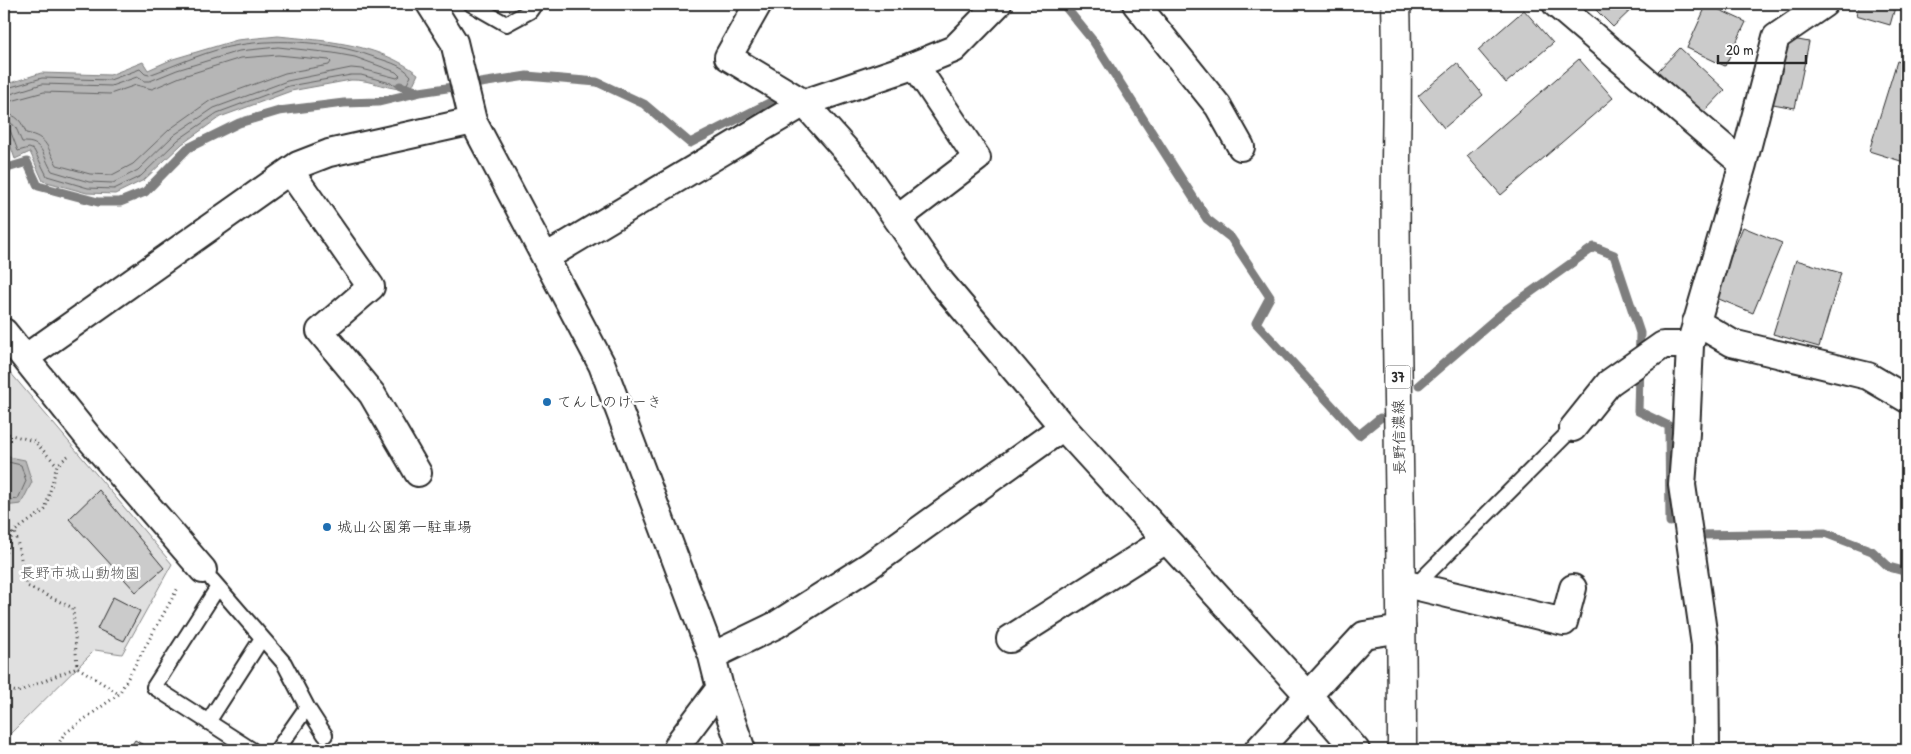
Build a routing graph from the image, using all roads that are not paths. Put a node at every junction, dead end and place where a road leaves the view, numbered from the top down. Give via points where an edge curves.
1 (471, 4) edge
2 (535, 4) edge
3 (758, 4) edge
4 (998, 4) edge
5 (1136, 4) edge
6 (1396, 4) edge
7 (1556, 4) edge
8 (1824, 4) edge
9 (437, 6) edge
10 (915, 65) junction
11 (804, 103) junction
12 (472, 121) junction
13 (1241, 147) dead end
14 (1743, 164) junction
15 (290, 171) junction
16 (897, 218) junction
17 (546, 257) junction
18 (4, 332) edge
19 (1693, 333) junction
20 (24, 358) junction
21 (1907, 399) edge
22 (1063, 427) junction
23 (1574, 428) joint
24 (418, 473) dead end
25 (1166, 540) junction
26 (205, 572) junction
27 (1409, 584) junction
28 (1573, 588) dead end
29 (1402, 629) junction
30 (262, 638) junction
31 (1010, 640) dead end
32 (712, 656) junction
33 (720, 688) junction
34 (1309, 696) junction
35 (307, 707) junction
36 (208, 722) junction
37 (325, 735) dead end
38 (252, 750) edge
39 (277, 750) edge
40 (676, 750) edge
41 (742, 750) edge
42 (1258, 750) edge
43 (1356, 750) edge
44 (1402, 750) edge
45 (1706, 750) edge

1 - 2 lane via 506,24 530,11
3 - 11 street via 728,57
4 - 10 street via 954,48
5 - 13 street via 1218,106
6 - 27 main road, 長野信濃線 / 37 via 1396,261
7 - 14 street
8 - 14 street via 1776,37
9 - 12 street via 454,42
10 - 11 street
10 - 16 street via 977,158
11 - 16 street via 860,167
11 - 17 street
12 - 15 street via 329,154
12 - 17 street
14 - 19 street
15 - 20 street
15 - 24 street via 371,287 320,331 372,394
16 - 22 street via 941,282
17 - 32 street via 602,365
18 - 20 street
19 - 21 street via 1868,376
19 - 23 street via 1663,345 1609,383
19 - 45 street via 1682,485 1705,645
20 - 26 street
22 - 25 street
22 - 32 street via 869,566 776,625
23 - 27 lane
25 - 31 street
25 - 34 street
26 - 30 lane
26 - 36 lane via 154,687
27 - 28 street via 1564,622
27 - 29 main road, 長野信濃線 / 37
29 - 34 street via 1364,635
29 - 44 main road, 長野信濃線 / 37
30 - 35 lane via 284,663
30 - 36 lane
32 - 33 street
33 - 40 street
33 - 41 street
34 - 42 street
34 - 43 street
35 - 37 lane
35 - 39 lane
36 - 38 lane

